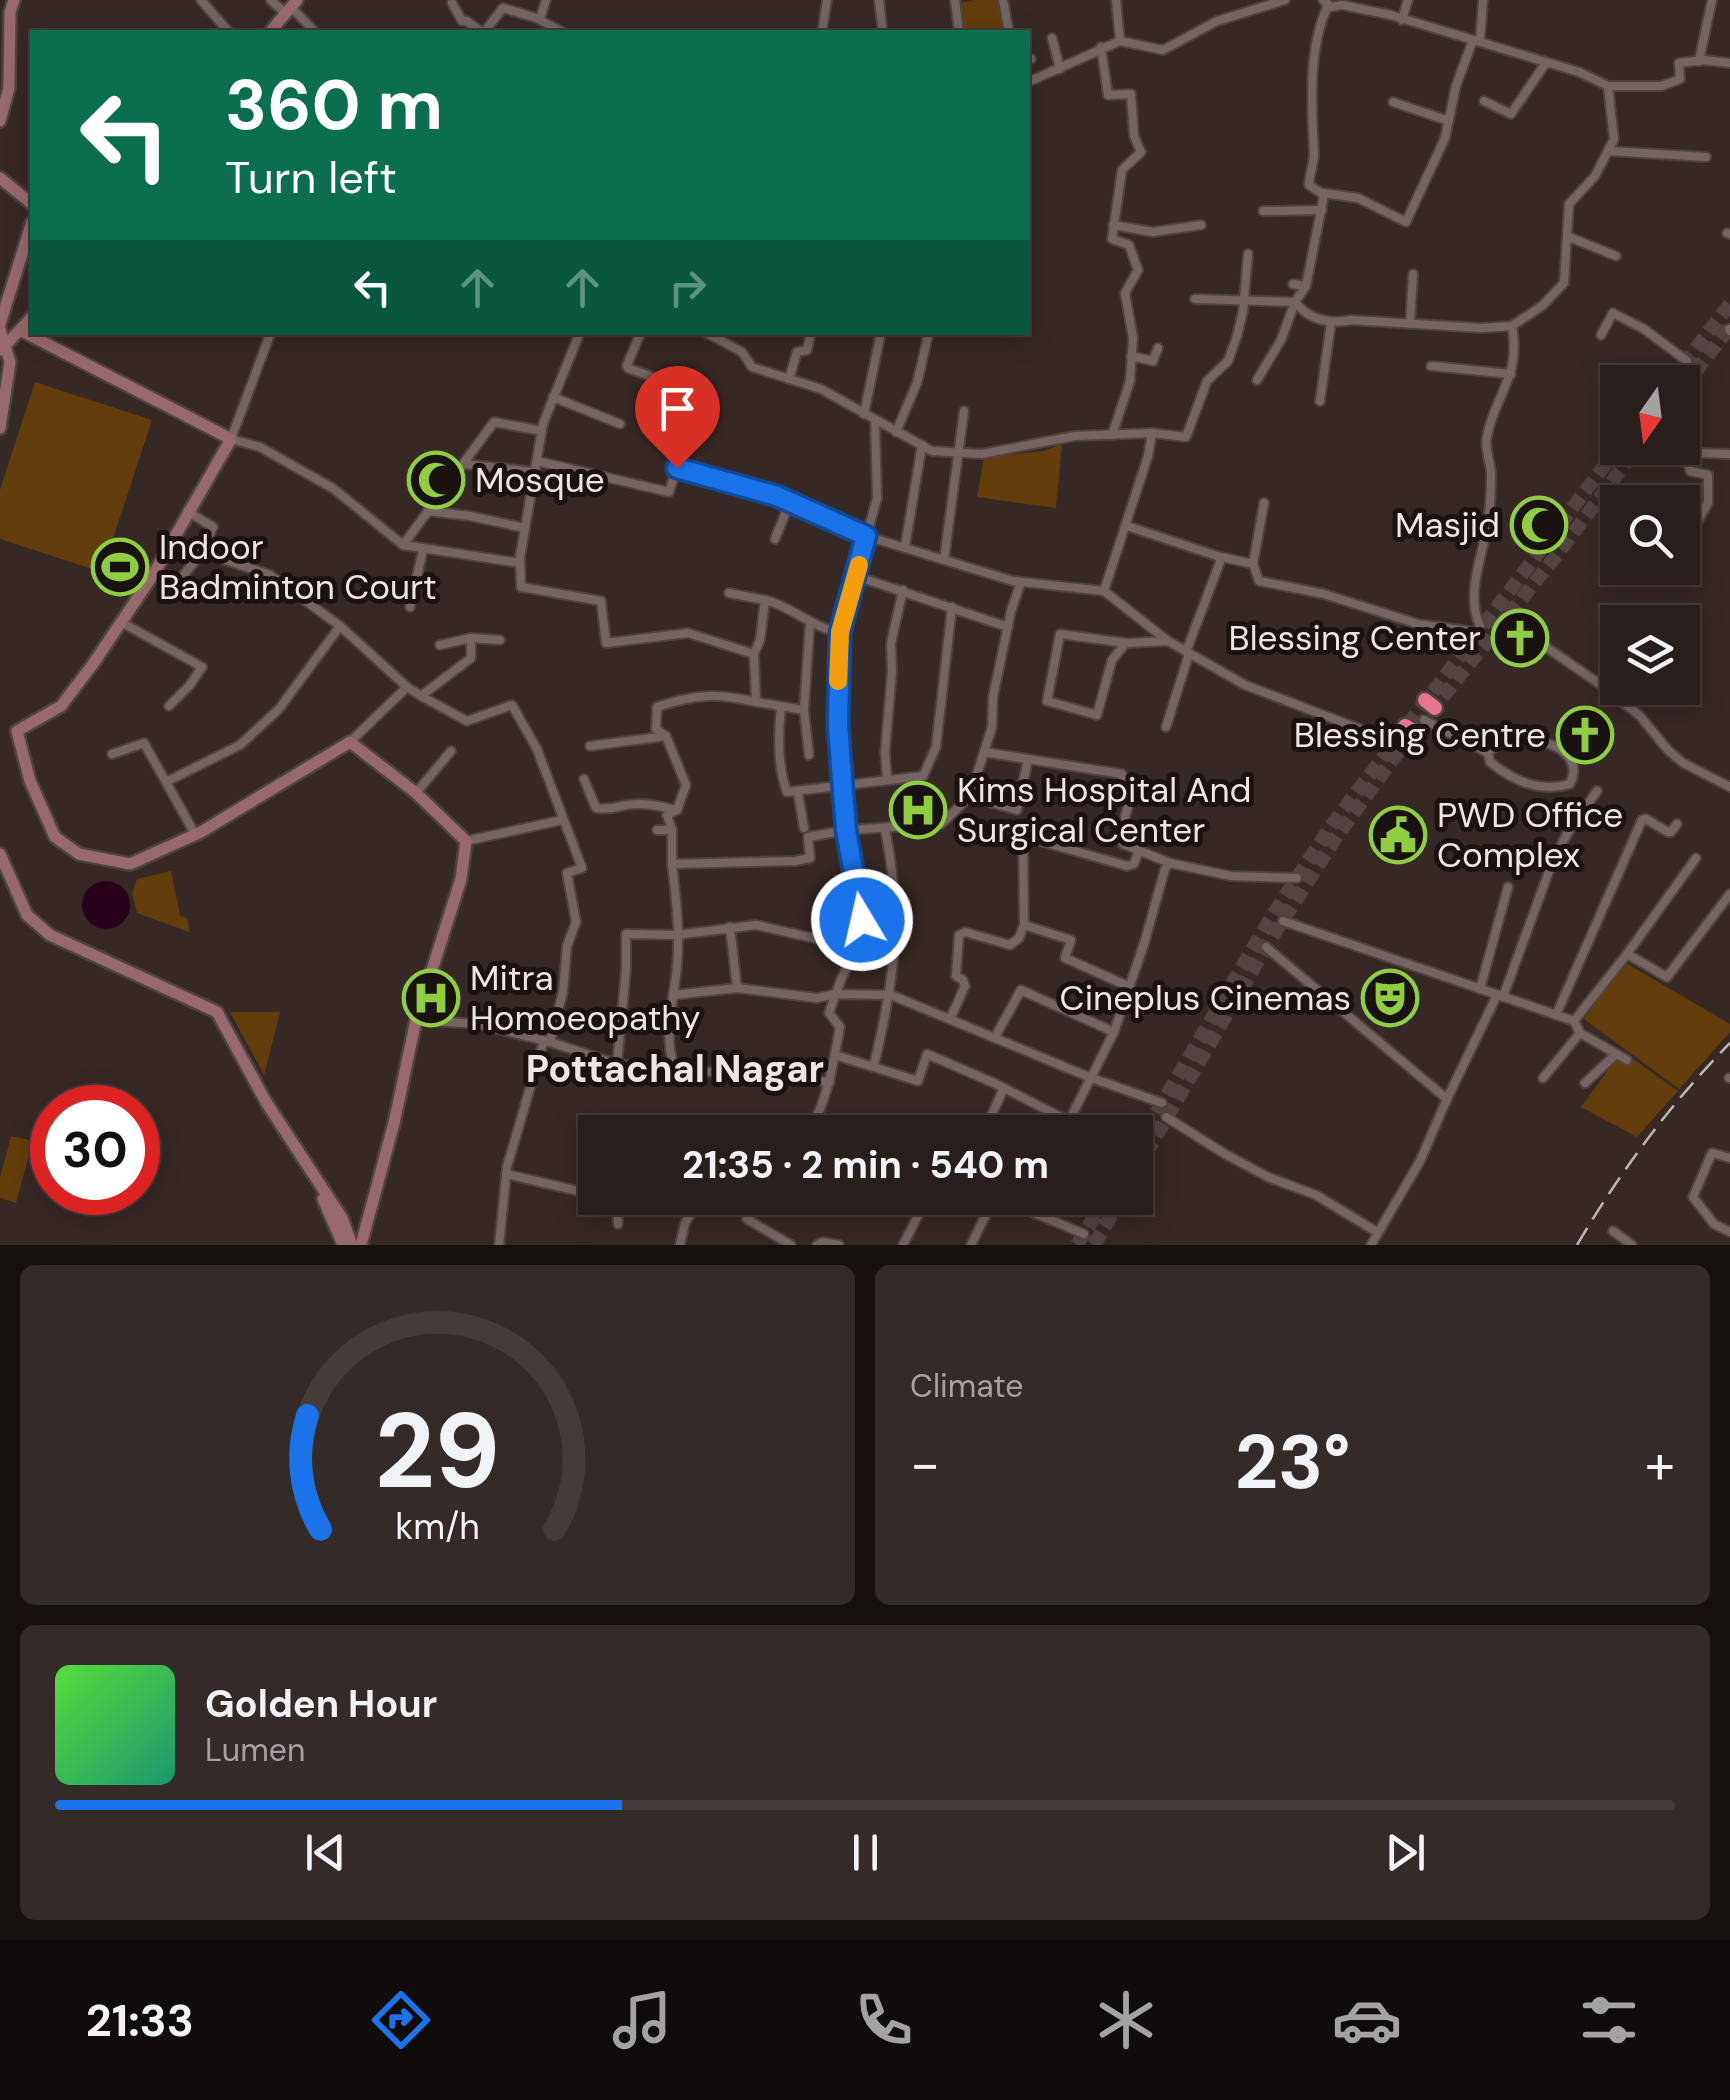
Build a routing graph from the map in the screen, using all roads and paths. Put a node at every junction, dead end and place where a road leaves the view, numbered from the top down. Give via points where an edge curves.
1 (14, 0) edge
2 (201, 0) edge
3 (271, 0) edge
4 (546, 0) edge
5 (827, 0) edge
6 (879, 0) edge
7 (1003, 0) edge
8 (1116, 0) edge
9 (1286, 0) edge
10 (1408, 0) edge
11 (1483, 0) edge
12 (1712, 0) edge
13 (958, 1) edge
14 (1326, 2) edge
15 (452, 3) dead end
16 (292, 7) edge
17 (538, 18) junction
18 (1402, 20) junction
19 (882, 26) dead end
20 (227, 30) edge
21 (272, 30) edge
22 (313, 30) edge
23 (480, 30) edge
24 (485, 30) edge
25 (559, 30) edge
26 (822, 30) edge
27 (959, 30) edge
28 (1009, 30) edge
29 (1052, 38) dead end
30 (1120, 41) junction
31 (1477, 41) junction
32 (1101, 47) junction
33 (1699, 61) junction
34 (1730, 63) edge
35 (1545, 64) junction
36 (1060, 68) junction
37 (1030, 81) edge
38 (1608, 86) junction
39 (1484, 101) dead end
40 (1393, 102) dead end
41 (0, 121) edge
42 (1449, 121) junction
43 (1609, 151) junction
44 (1706, 158) dead end
45 (3, 181) edge
46 (1322, 193) junction
47 (30, 202) edge
48 (1322, 210) junction
49 (1263, 211) dead end
50 (1201, 225) dead end
51 (1112, 226) junction
52 (30, 228) edge
53 (1569, 237) junction
54 (1248, 254) dead end
55 (1616, 256) dead end
56 (1413, 274) dead end
57 (1294, 284) dead end
58 (1306, 286) junction
59 (1194, 298) dead end
60 (1244, 299) junction
61 (1295, 302) junction
62 (30, 319) edge
63 (1330, 323) junction
64 (1410, 324) junction
65 (0, 326) edge
66 (1512, 326) junction
67 (20, 330) junction
68 (270, 335) edge
69 (579, 335) edge
70 (640, 335) edge
71 (712, 335) edge
72 (810, 335) edge
73 (880, 335) edge
74 (928, 335) edge
75 (1601, 336) dead end
76 (2, 347) edge
77 (1158, 348) dead end
78 (756, 356) dead end
79 (1131, 356) junction
80 (1687, 361) dead end
81 (1430, 366) dead end
82 (752, 368) junction
83 (1511, 374) junction
84 (788, 379) junction
85 (1257, 380) dead end
86 (552, 397) junction
87 (1320, 401) dead end
88 (646, 410) dead end
89 (964, 411) dead end
90 (864, 414) junction
91 (876, 420) junction
92 (620, 424) dead end
93 (0, 428) edge
94 (542, 432) junction
95 (896, 432) junction
96 (1152, 433) junction
97 (1112, 434) junction
98 (231, 439) junction
99 (922, 446) junction
100 (959, 453) junction
101 (1700, 453) edge
102 (1730, 454) edge
103 (537, 461) junction
104 (464, 464) junction
105 (1689, 465) edge
106 (534, 472) junction
107 (1264, 503) dead end
108 (789, 504) junction
109 (187, 512) junction
110 (428, 512) junction
111 (1700, 517) edge
112 (1127, 526) junction
113 (525, 528) junction
114 (866, 536) junction
115 (775, 539) dead end
116 (403, 545) junction
117 (904, 547) junction
118 (423, 550) junction
119 (202, 552) junction
120 (944, 560) junction
121 (1220, 562) dead end
122 (520, 564) junction
123 (1253, 564) junction
124 (856, 576) junction
125 (179, 581) dead end
126 (1022, 582) junction
127 (903, 590) junction
128 (1104, 591) junction
129 (729, 593) dead end
130 (764, 600) junction
131 (410, 606) dead end
132 (952, 607) junction
133 (1504, 618) dead end
134 (122, 622) junction
135 (810, 622) junction
136 (340, 626) junction
137 (1008, 627) junction
138 (840, 632) junction
139 (471, 638) junction
140 (500, 640) dead end
141 (1126, 642) junction
142 (1168, 642) junction
143 (440, 644) dead end
144 (1188, 653) junction
145 (754, 654) junction
146 (407, 687) junction
147 (421, 696) junction
148 (756, 702) junction
149 (168, 706) dead end
150 (782, 707) junction
151 (804, 710) junction
152 (1415, 726) dead end
153 (1166, 727) dead end
154 (666, 736) junction
155 (350, 742) junction
156 (1394, 742) dead end
157 (590, 746) dead end
158 (451, 750) dead end
159 (984, 752) junction
160 (1488, 752) junction
161 (112, 754) dead end
162 (809, 756) dead end
163 (1028, 760) junction
164 (888, 778) junction
165 (584, 779) dead end
166 (166, 782) junction
167 (842, 784) junction
168 (1730, 787) edge
169 (1597, 791) dead end
170 (416, 792) junction
171 (798, 792) junction
172 (968, 796) junction
173 (677, 810) junction
174 (562, 820) junction
175 (1677, 824) dead end
176 (993, 827) dead end
177 (804, 828) dead end
178 (886, 829) junction
179 (657, 830) dead end
180 (672, 830) junction
181 (846, 830) junction
182 (195, 834) junction
183 (1023, 836) junction
184 (466, 841) junction
185 (1139, 850) junction
186 (0, 854) edge
187 (1696, 858) dead end
188 (1170, 863) junction
189 (672, 864) junction
190 (1297, 878) dead end
191 (1508, 887) dead end
192 (1730, 894) edge
193 (1283, 921) dead end
194 (1024, 925) junction
195 (730, 927) junction
196 (676, 935) junction
197 (1266, 947) dead end
198 (857, 948) junction
199 (1627, 954) junction
200 (1130, 987) junction
201 (737, 988) junction
202 (1480, 989) junction
203 (836, 994) junction
204 (672, 995) junction
205 (891, 996) junction
206 (1500, 996) junction
207 (1556, 1015) junction
208 (950, 1019) junction
209 (416, 1020) junction
210 (1574, 1021) junction
211 (1114, 1032) junction
212 (1580, 1034) junction
213 (995, 1037) junction
214 (547, 1041) junction
215 (1616, 1054) junction
216 (835, 1055) junction
217 (1628, 1060) dead end
218 (618, 1064) junction
219 (874, 1065) junction
220 (674, 1067) junction
221 (1089, 1078) junction
222 (1543, 1078) dead end
223 (830, 1082) junction
224 (1585, 1082) dead end
225 (1004, 1088) junction
226 (1447, 1099) junction
227 (266, 1102) junction
228 (1162, 1103) dead end
229 (818, 1115) edge
230 (992, 1115) edge
231 (1166, 1116) dead end
232 (1730, 1158) edge
233 (506, 1174) junction
234 (578, 1191) edge
235 (618, 1215) edge
236 (690, 1215) edge
237 (750, 1215) edge
238 (918, 1215) edge
239 (987, 1215) edge
240 (1038, 1215) edge
241 (618, 1224) dead end
242 (1613, 1230) dead end
243 (1377, 1232) junction
244 (1730, 1232) edge
245 (1084, 1234) dead end
246 (343, 1245) edge
247 (352, 1245) edge
248 (361, 1245) edge
249 (499, 1245) edge
250 (680, 1245) edge
251 (791, 1245) edge
252 (817, 1245) edge
253 (839, 1245) edge
254 (904, 1245) edge
255 (971, 1245) edge
256 (1371, 1245) edge
257 (1632, 1245) edge

1 - 41 main road via 9,88
2 - 20 street
3 - 16 street
4 - 17 street
5 - 26 street
6 - 19 street
7 - 28 street
8 - 30 street
9 - 30 street via 1217,20 1162,50
10 - 18 street
11 - 31 street
12 - 33 street
13 - 27 street
14 - 18 street
14 - 46 street via 1316,36 1310,134 1309,185
15 - 23 street via 462,21
16 - 21 main road
16 - 22 street
17 - 24 street via 503,8
17 - 25 street
18 - 31 street
29 - 36 street
30 - 32 street
31 - 35 street
31 - 42 street
32 - 36 street
32 - 51 street via 1108,95 1130,94 1141,152 1122,170
33 - 34 street
33 - 38 street via 1679,63 1680,79 1662,86
35 - 38 street
35 - 39 street via 1511,114
36 - 37 street
38 - 43 street via 1614,139
40 - 42 street
42 - 46 street via 1406,222 1358,198
43 - 44 street
43 - 53 street via 1569,204
45 - 47 main road
46 - 48 street
48 - 49 street
48 - 58 street
50 - 51 street via 1153,232
51 - 79 street via 1112,239 1129,245 1137,264 1125,292
52 - 65 main road
53 - 55 street
53 - 66 street via 1564,283
54 - 60 street
56 - 64 street
57 - 58 street
58 - 61 street
59 - 60 street
60 - 61 street
60 - 96 street via 1228,361 1207,381 1186,436
61 - 63 street
61 - 85 street
62 - 67 main road
63 - 64 street
63 - 87 street
64 - 66 street
65 - 76 main road
66 - 83 street
67 - 76 main road
67 - 98 main road
68 - 98 street
69 - 86 street
70 - 88 street via 627,365 655,378
71 - 82 street via 742,352
72 - 84 street
73 - 90 street
74 - 95 street
75 - 80 street via 1612,313
76 - 93 main road via 10,362
77 - 79 street via 1155,360
78 - 82 street
79 - 97 street via 1128,394
81 - 83 street
82 - 84 street
83 - 123 street via 1486,439 1492,472 1473,598 1478,629 1418,624 1324,594 1258,582
84 - 90 street via 822,389
86 - 92 street
86 - 94 street
89 - 100 street
90 - 91 street
91 - 95 street
91 - 114 street via 877,498
94 - 103 street
94 - 104 street via 494,422
95 - 99 street
96 - 97 street
96 - 112 street
97 - 100 street
98 - 109 main road
98 - 116 street via 260,447 334,489
99 - 100 street
99 - 117 street
100 - 120 street
101 - 102 street
103 - 106 street
103 - 108 street via 669,492 677,468
104 - 106 street
104 - 110 street
105 - 111 street via 1708,475 1708,503
106 - 113 street
107 - 123 street
108 - 114 street
108 - 115 street
109 - 119 street via 212,528
109 - 134 main road
110 - 113 street
110 - 116 street
112 - 123 street
112 - 128 street
113 - 122 street
114 - 117 street
114 - 124 street
116 - 118 street
117 - 120 street
118 - 122 street
118 - 131 street
119 - 125 street
119 - 136 street via 270,575
120 - 126 street
121 - 144 street
122 - 145 street via 521,587 601,601 606,642 688,633
124 - 127 street
124 - 138 street
126 - 128 street
126 - 137 street
127 - 132 street
127 - 164 street via 891,643
128 - 142 street
129 - 130 street
130 - 135 street
130 - 145 street
132 - 137 street
132 - 164 street via 936,747 923,776
133 - 168 street via 1607,688 1683,763
134 - 149 street via 202,667
134 - 182 main road via 60,706 16,731 30,782 56,837 79,854 130,864
135 - 138 street
135 - 151 street
136 - 146 street
136 - 166 street via 279,709 240,746
137 - 159 street
138 - 167 street
139 - 140 street
139 - 143 street
139 - 147 street via 471,658
141 - 141 street via 1060,634 1047,701 1096,716 1112,660
141 - 142 street
142 - 144 street
144 - 153 street
144 - 156 street via 1245,685
145 - 148 street
146 - 147 street
146 - 155 street
147 - 174 street via 468,721 512,705 537,749
148 - 150 street
148 - 154 street via 699,696 662,705 656,730
150 - 151 street
150 - 171 street via 780,774 788,792
151 - 162 street
152 - 160 street
154 - 157 street
154 - 173 street via 686,785
155 - 170 main road
155 - 182 main road
158 - 170 street
159 - 163 street
159 - 172 street
160 - 160 street via 1490,762 1525,784 1556,788 1574,776 1564,751 1544,741 1506,741
161 - 166 street via 144,743
163 - 172 street via 1016,810
163 - 185 street via 1122,774 1130,799 1121,839
164 - 167 street
165 - 173 street via 596,808 619,810 631,803
166 - 182 street
167 - 171 street
167 - 181 street
169 - 206 street via 1552,863
170 - 184 main road
171 - 177 street
172 - 178 street via 941,824
173 - 180 street via 667,815
174 - 184 street
174 - 214 street via 582,868 567,873 576,922
175 - 207 street via 1671,832 1642,820
176 - 183 street
178 - 181 street
178 - 205 street via 896,900
179 - 180 street
180 - 189 street
181 - 189 street via 808,837 810,858 795,861
181 - 198 street via 864,935
183 - 185 street via 1127,866
183 - 194 street
184 - 209 main road via 461,879
185 - 188 street
186 - 227 main road via 27,914 50,935 216,1012
187 - 199 street
188 - 190 street via 1231,876
188 - 200 street
189 - 196 street
191 - 202 street
192 - 199 street via 1667,977
193 - 202 street
194 - 200 street via 1071,940 1065,958
194 - 208 street via 1010,944 960,935 956,976 965,986
195 - 196 street
195 - 198 street via 756,924
195 - 201 street
196 - 204 street
196 - 218 street via 626,934
197 - 226 street
198 - 203 street
199 - 210 street
200 - 211 street
201 - 203 street via 816,998
201 - 204 street
202 - 206 street
203 - 205 street
203 - 216 street via 829,1014 840,1026
204 - 220 street via 668,1036
205 - 208 street
205 - 219 street
206 - 207 street
206 - 226 street
207 - 210 street
208 - 213 street
209 - 214 street via 478,1024
209 - 248 main road
210 - 212 street
211 - 213 street via 1021,990
211 - 221 street
212 - 215 street
212 - 222 street
213 - 221 street
214 - 218 street
214 - 233 street
215 - 217 street
215 - 224 street
216 - 219 street
216 - 223 street
218 - 220 street
219 - 225 street via 918,1080 927,1054
220 - 223 street
221 - 225 street via 1069,1122
221 - 228 street
223 - 229 street
225 - 230 street
226 - 243 street
227 - 246 main road
227 - 247 main road via 324,1187
231 - 243 street
232 - 244 street via 1712,1153 1693,1198
233 - 234 street
233 - 249 street
235 - 241 street
236 - 250 street
237 - 251 street
238 - 254 street
239 - 255 street
240 - 245 street
242 - 257 street
243 - 256 street
252 - 253 street

